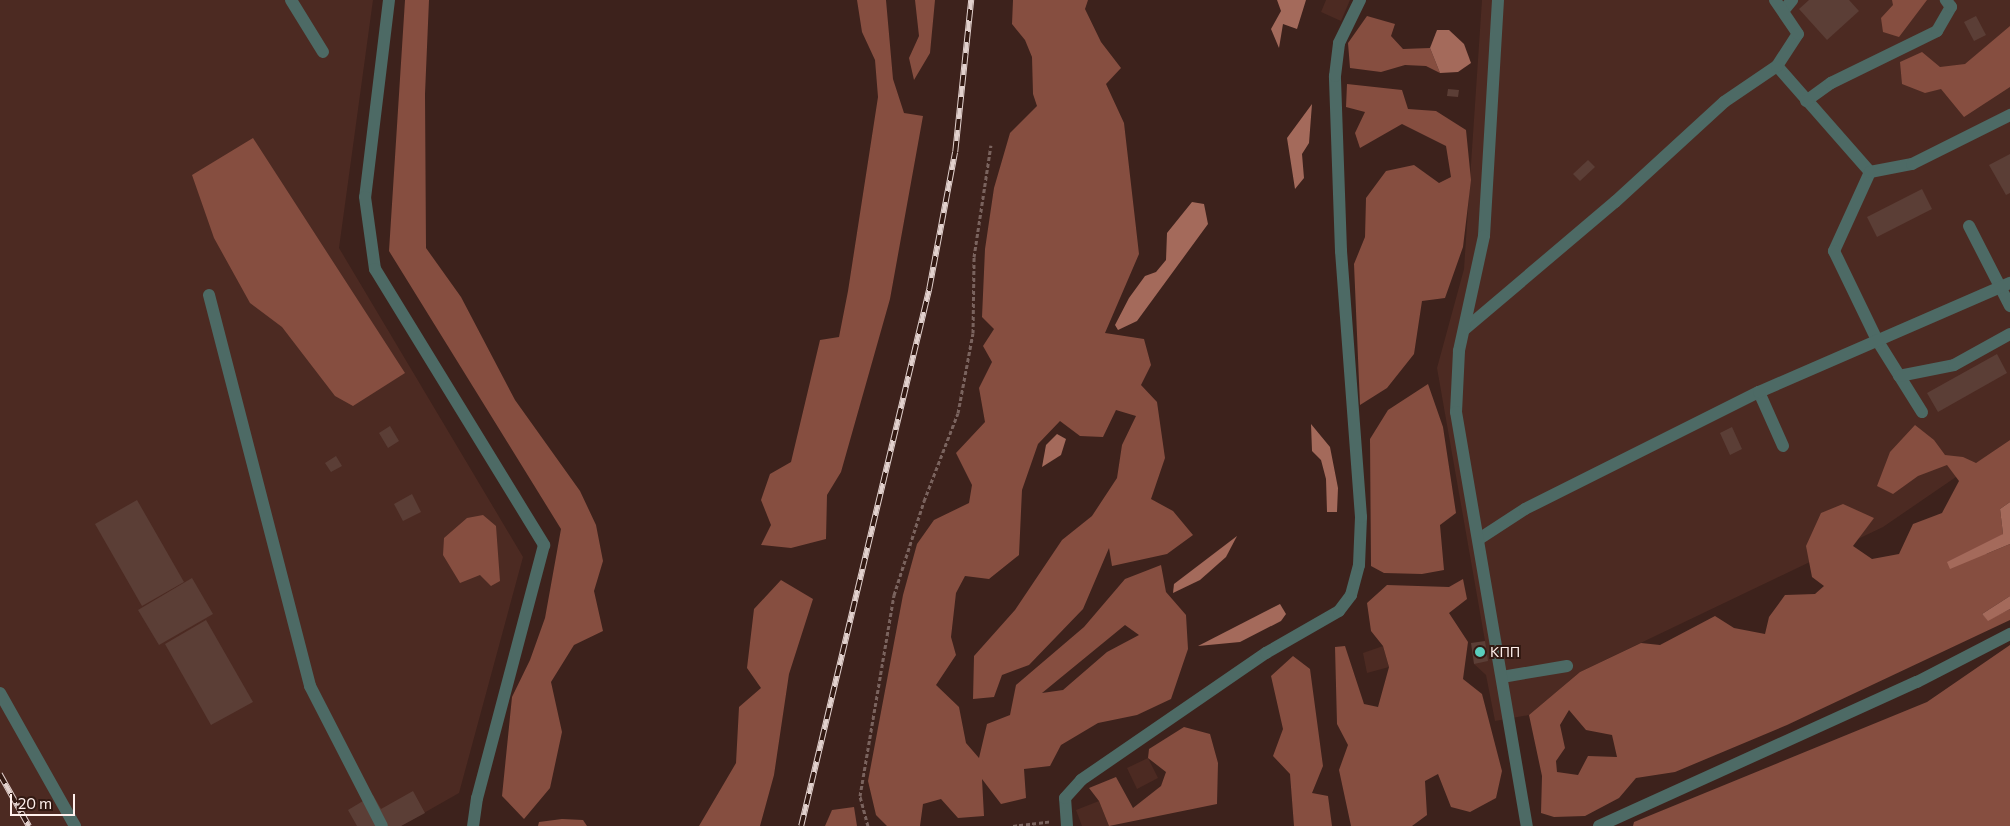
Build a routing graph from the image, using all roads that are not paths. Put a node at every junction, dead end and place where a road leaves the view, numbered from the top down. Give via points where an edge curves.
1 (291, 0) edge
2 (389, 0) edge
3 (1360, 0) edge
4 (1498, 0) edge
5 (1775, 0) edge
6 (1946, 0) edge
7 (1788, 5) edge
8 (323, 52) dead end
9 (1777, 66) junction
10 (1806, 100) junction
11 (2010, 115) edge
12 (1870, 172) junction
13 (1969, 226) dead end
14 (2005, 285) edge
15 (209, 295) dead end
16 (2010, 306) edge
17 (1465, 329) junction
18 (2010, 334) edge
19 (1877, 340) junction
20 (1899, 376) junction
21 (1759, 392) junction
22 (1922, 412) dead end
23 (1783, 446) dead end
24 (1478, 540) junction
25 (2010, 634) edge
26 (1567, 666) dead end
27 (1502, 677) junction
28 (0, 693) edge
29 (1066, 823) edge
30 (75, 826) edge
31 (382, 826) edge
32 (473, 826) edge
33 (1527, 826) edge
34 (1599, 826) edge

1 - 8 street
2 - 32 street via 365,197 375,270 544,545 477,798
3 - 29 street via 1339,43 1335,76 1341,251 1361,517 1359,565 1351,594 1339,611 1266,653 1081,780 1065,798
4 - 17 street via 1484,236
5 - 7 street
6 - 10 street via 1951,8 1937,31 1831,83
7 - 9 street via 1798,34
9 - 10 street
9 - 17 street via 1724,102 1615,202
10 - 12 street
11 - 12 street via 1912,164
12 - 19 street via 1834,251
13 - 14 street
14 - 16 street
14 - 19 street
15 - 31 street via 310,686
17 - 24 street via 1459,351 1456,412
18 - 20 street via 1954,365
19 - 20 street
19 - 21 street
20 - 22 street
21 - 23 street
21 - 24 street via 1525,509
24 - 27 street
25 - 34 street via 1917,682
26 - 27 street
27 - 33 street
28 - 30 street

